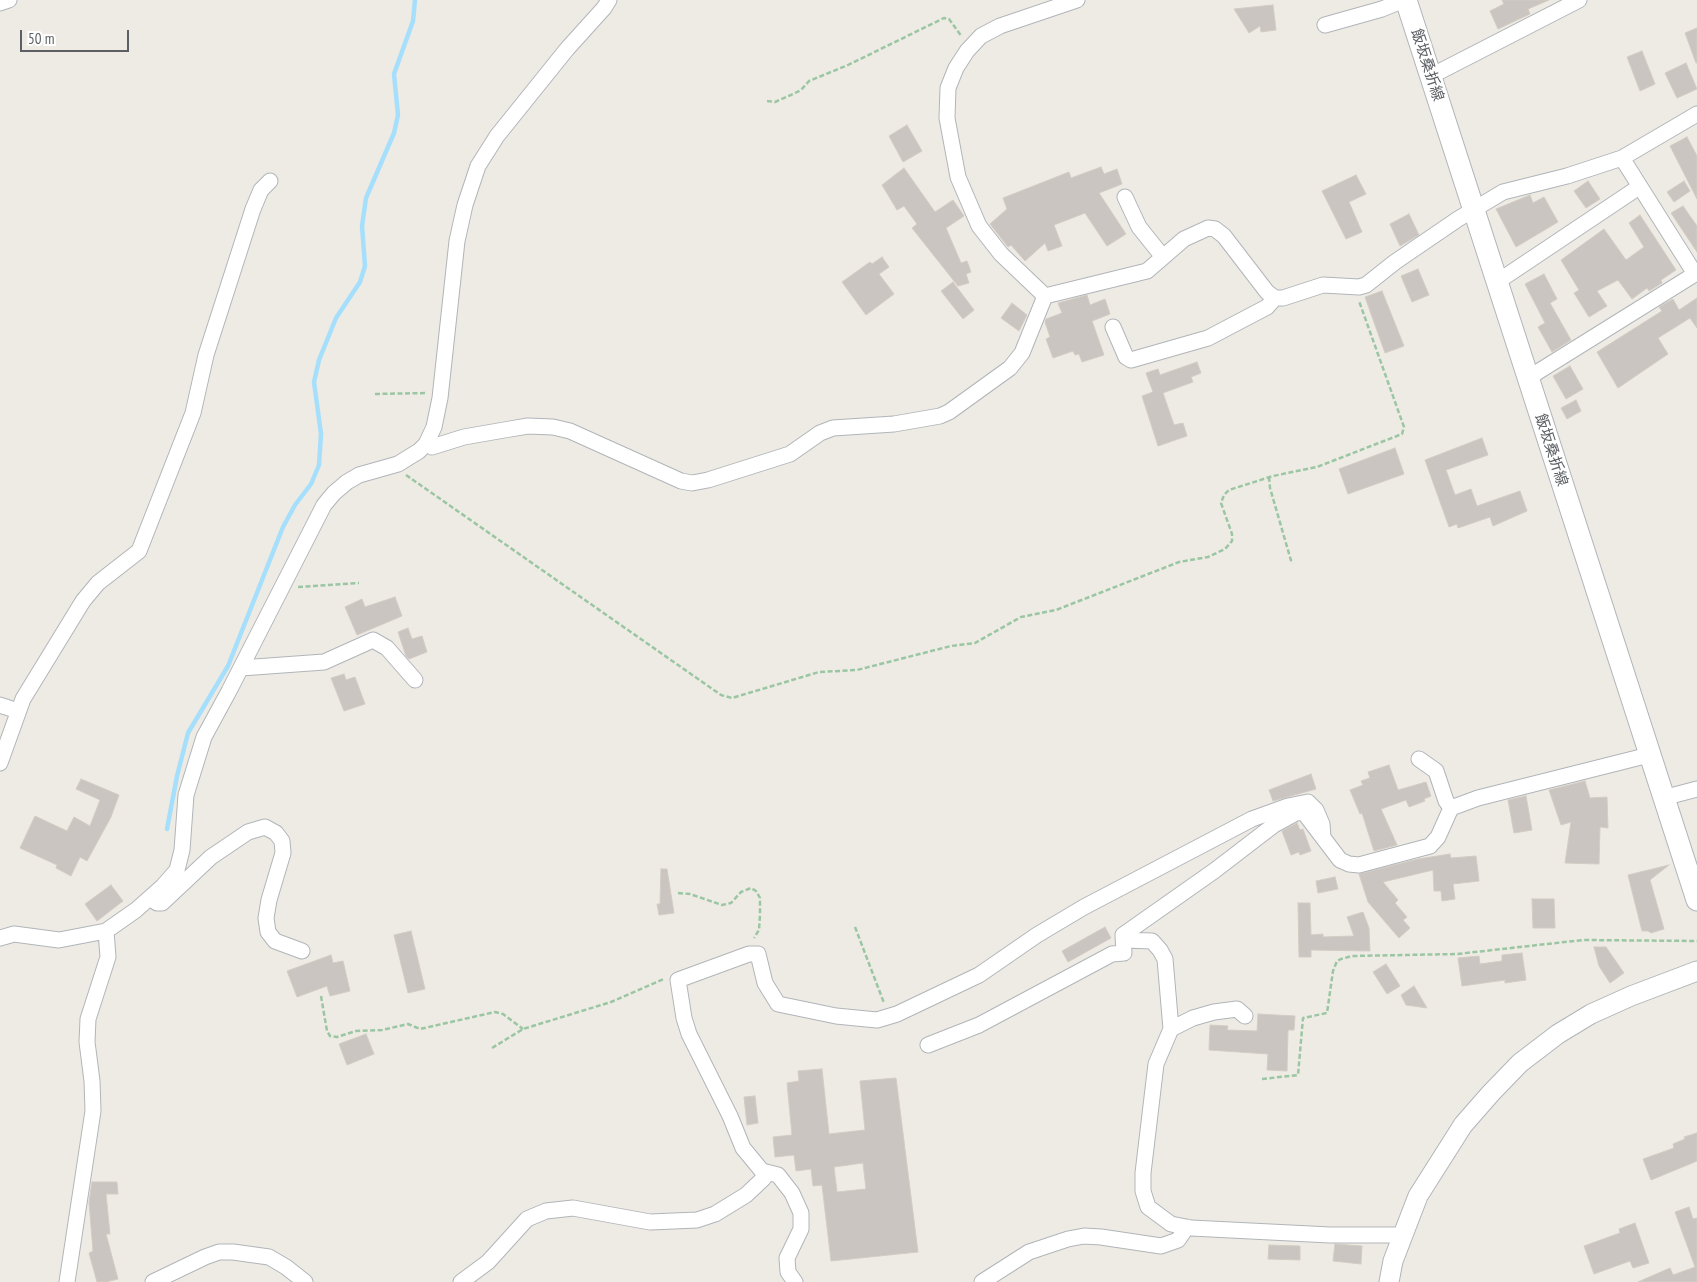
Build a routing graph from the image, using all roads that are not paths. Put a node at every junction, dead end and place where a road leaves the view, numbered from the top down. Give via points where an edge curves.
1 (9, 0) edge
2 (609, 0) edge
3 (1077, 0) edge
4 (1405, 0) edge
5 (1579, 0) edge
6 (0, 3) edge
7 (1325, 25) dead end
8 (1430, 76) junction
9 (1697, 114) edge
10 (1622, 158) junction
11 (270, 181) dead end
12 (1639, 187) junction
13 (1125, 197) dead end
14 (1474, 210) junction
15 (1163, 257) junction
16 (1497, 282) junction
17 (1045, 296) junction
18 (1275, 298) junction
19 (1113, 327) dead end
20 (1528, 378) junction
21 (432, 447) dead end
22 (241, 668) junction
23 (415, 680) dead end
24 (0, 705) edge
25 (18, 711) junction
26 (1649, 755) junction
27 (1420, 760) dead end
28 (0, 763) edge
29 (1697, 789) edge
30 (1663, 798) junction
31 (1451, 808) junction
32 (1323, 837) junction
33 (150, 898) junction
34 (1697, 900) edge
35 (106, 931) junction
36 (0, 938) edge
37 (1125, 940) junction
38 (302, 951) dead end
39 (1697, 971) edge
40 (1245, 1016) dead end
41 (1172, 1029) junction
42 (928, 1045) dead end
43 (762, 1171) junction
44 (1187, 1227) junction
45 (1402, 1235) junction
46 (67, 1282) edge
47 (153, 1282) edge
48 (305, 1282) edge
49 (461, 1282) edge
50 (795, 1282) edge
51 (982, 1282) edge
52 (1389, 1282) edge

1 - 6 street
2 - 22 street via 496,136 478,166 457,242 440,398 434,427 426,444 392,465 359,475 334,493 324,505
3 - 17 street via 1000,26 981,36 956,68 948,88 947,118 958,178 979,226 1001,254
4 - 7 street
4 - 8 main road, 飯坂桑折線
5 - 8 street
8 - 14 main road, 飯坂桑折線
9 - 10 street
10 - 12 street
10 - 14 street via 1503,192
11 - 25 street via 261,190 253,209 206,355 193,413 139,551 91,591
12 - 16 street
12 - 20 street via 1695,274
13 - 15 street via 1139,227
14 - 16 main road, 飯坂桑折線
14 - 18 street via 1366,285 1354,288 1323,285
15 - 17 street via 1147,271 1138,274
15 - 18 street via 1184,239 1208,228 1215,229
16 - 20 main road, 飯坂桑折線
17 - 21 street via 1022,353 1010,368 949,412 894,424 833,428 790,454 692,484 681,482 570,431 553,427 528,426 464,437
18 - 19 street via 1268,307 1208,338 1131,360 1126,357
20 - 26 main road, 飯坂桑折線
22 - 23 street via 324,662 373,640 387,648
22 - 33 street via 196,759 186,794 182,850 177,870
24 - 25 street
25 - 28 street
26 - 30 main road, 飯坂桑折線
26 - 31 street via 1478,798
27 - 31 street via 1436,771
29 - 30 street
30 - 34 main road, 飯坂桑折線
31 - 32 street via 1438,837 1430,846 1359,865 1340,860
32 - 37 street via 1302,812 1286,817 1124,935
32 - 43 street via 1322,824 1308,802 1252,820 1084,907 979,975 889,1016 866,1020 781,1006 774,1001 765,983 758,954 749,954 678,980 684,1018 698,1054 744,1148
33 - 35 street
33 - 38 street via 162,903 212,857 248,832 265,827 282,841 283,853 269,900 268,932 275,941
35 - 36 street via 59,940 22,934
35 - 46 street via 108,957 88,1018 93,1111
37 - 41 street via 1152,941 1160,950 1164,959
37 - 42 street via 1124,953 1112,954 980,1025
39 - 45 street via 1591,1014 1520,1063 1490,1093 1454,1139 1418,1196
40 - 41 street via 1237,1009 1214,1012
41 - 44 street via 1156,1064 1143,1191 1148,1207 1156,1215 1171,1224
43 - 49 street via 764,1178 746,1196 716,1214 697,1220 650,1222 574,1208 527,1219 488,1262
43 - 50 street via 778,1175 792,1193 801,1213 801,1229 787,1258 788,1272
44 - 45 street via 1330,1235
44 - 51 street via 1178,1240 1162,1246 1101,1237 1068,1239 1029,1252
45 - 52 street
47 - 48 street via 219,1252 269,1257

